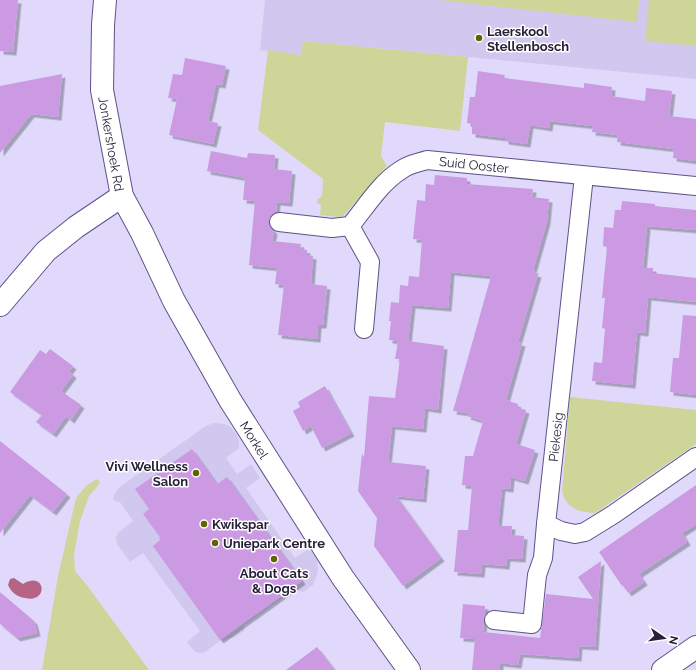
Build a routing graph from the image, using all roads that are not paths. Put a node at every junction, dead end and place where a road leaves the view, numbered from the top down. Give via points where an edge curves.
1 (105, 0) edge
2 (584, 176) junction
3 (696, 186) edge
4 (122, 196) junction
5 (279, 222) dead end
6 (350, 226) junction
7 (0, 305) edge
8 (364, 329) dead end
9 (696, 457) edge
10 (546, 524) junction
11 (494, 620) dead end
12 (696, 647) edge
13 (409, 670) edge
14 (663, 670) edge

1 - 4 street, Jonkershoek Rd via 102,90
2 - 3 street, Suid Ooster
2 - 6 street, Suid Ooster via 427,160 411,164 387,181
2 - 10 street, Piekesig
4 - 7 street, Jonkershoek Rd via 46,251
4 - 13 street, Morkel via 174,301 230,400 343,578
5 - 6 street via 332,228
6 - 8 street via 370,262
9 - 10 street via 585,532 575,534
10 - 11 street, Piekesig via 532,624
12 - 14 street

